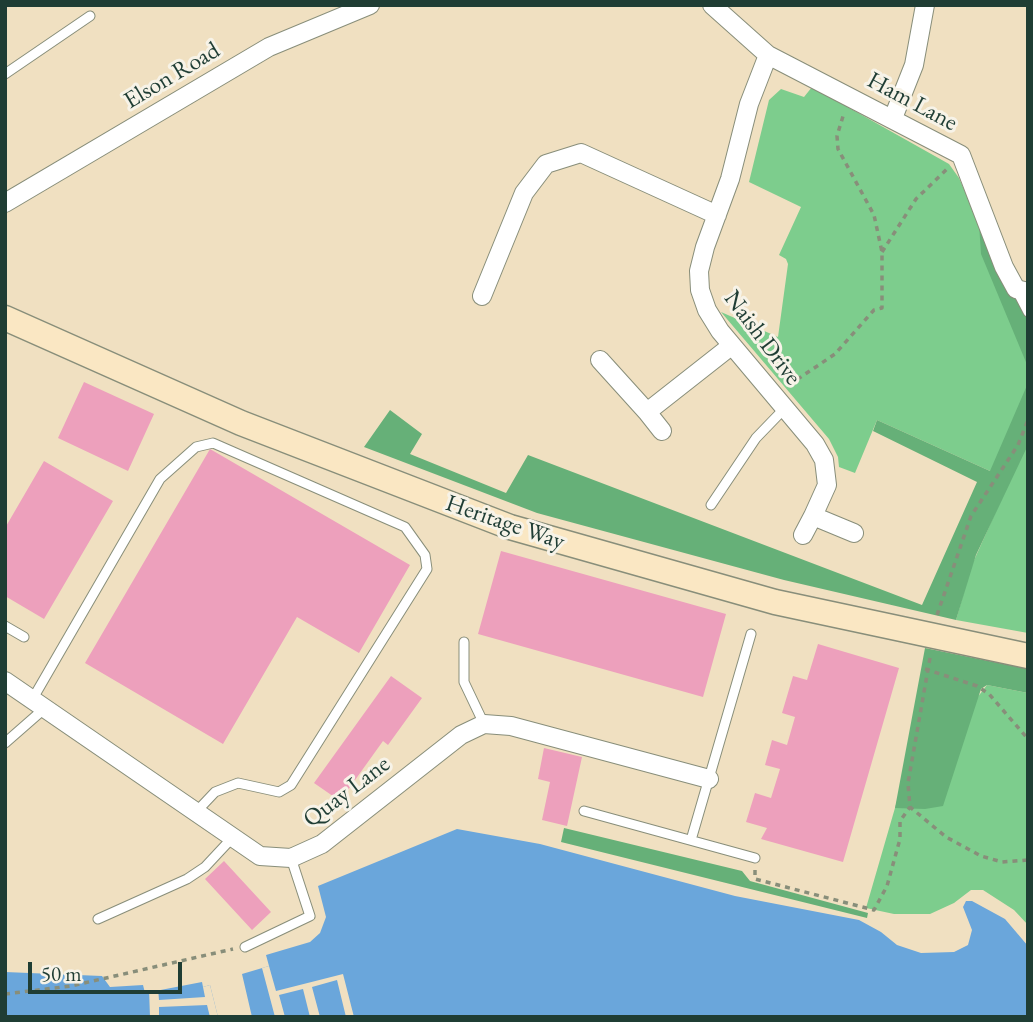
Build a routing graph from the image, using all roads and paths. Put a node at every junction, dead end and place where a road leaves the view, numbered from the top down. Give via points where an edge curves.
1 (370, 5) edge
2 (712, 5) edge
3 (925, 5) edge
4 (90, 16) dead end
5 (768, 55) junction
6 (5, 74) edge
7 (852, 97) junction
8 (893, 118) junction
9 (961, 155) junction
10 (5, 203) edge
11 (716, 215) junction
12 (882, 252) junction
13 (1022, 290) edge
14 (482, 296) dead end
15 (1028, 312) edge
16 (5, 318) edge
17 (731, 346) junction
18 (600, 360) dead end
19 (779, 403) junction
20 (647, 412) junction
21 (1028, 420) edge
22 (662, 431) dead end
23 (711, 505) dead end
24 (813, 516) junction
25 (854, 533) dead end
26 (803, 535) dead end
27 (943, 620) dead end
28 (5, 626) edge
29 (751, 634) dead end
30 (24, 637) dead end
31 (464, 642) dead end
32 (932, 651) dead end
33 (1028, 656) edge
34 (925, 669) junction
35 (5, 681) edge
36 (39, 704) junction
37 (484, 724) junction
38 (1028, 739) edge
39 (5, 743) edge
40 (709, 779) junction
41 (910, 807) junction
42 (197, 811) junction
43 (584, 811) dead end
44 (233, 837) junction
45 (691, 840) junction
46 (291, 858) junction
47 (755, 858) joint
48 (1028, 860) edge
49 (98, 919) dead end
50 (245, 947) joint
51 (5, 994) edge

1 - 10 street, Elson Road via 269,47
2 - 5 street, Ham Lane
3 - 8 street via 914,65
4 - 6 lane
5 - 7 street, Ham Lane
5 - 11 street, Naish Drive
7 - 8 street, Ham Lane
7 - 12 path via 842,116 838,149 874,215
8 - 9 street, Ham Lane
9 - 12 path via 916,199
9 - 13 street, Ham Lane via 1004,267
11 - 14 street via 581,153 546,164 524,193
11 - 17 street, Naish Drive via 699,281 707,310
12 - 19 path via 882,308 874,310 856,334
13 - 15 lane
16 - 33 street, Heritage Way via 241,423 510,527 775,602
17 - 19 street, Naish Drive
17 - 20 street
18 - 20 street
19 - 23 lane
19 - 24 street, Naish Drive via 815,444 827,471 827,485
20 - 22 street
21 - 27 path via 1018,445 971,516 937,616
24 - 25 street
24 - 26 street, Naish Drive
28 - 30 lane
29 - 40 lane
31 - 37 lane via 464,682
32 - 34 path
34 - 38 path via 989,694
34 - 41 path via 908,783
35 - 36 street, Quay Lane
36 - 39 lane
36 - 42 street, Quay Lane
36 - 42 lane via 160,479 196,447 213,443 405,527 425,555 427,569 290,785 279,792 237,783 215,792
37 - 40 street via 511,726
37 - 46 street, Quay Lane via 461,735 322,844
40 - 45 lane
41 - 47 path via 901,821 887,886 874,910 755,879
41 - 48 path via 946,837 981,856 1002,862
42 - 44 street, Quay Lane
43 - 45 lane
44 - 46 street, Quay Lane via 260,856
44 - 49 lane via 187,879
45 - 47 lane
46 - 50 lane via 310,916
50 - 51 path via 71,986

